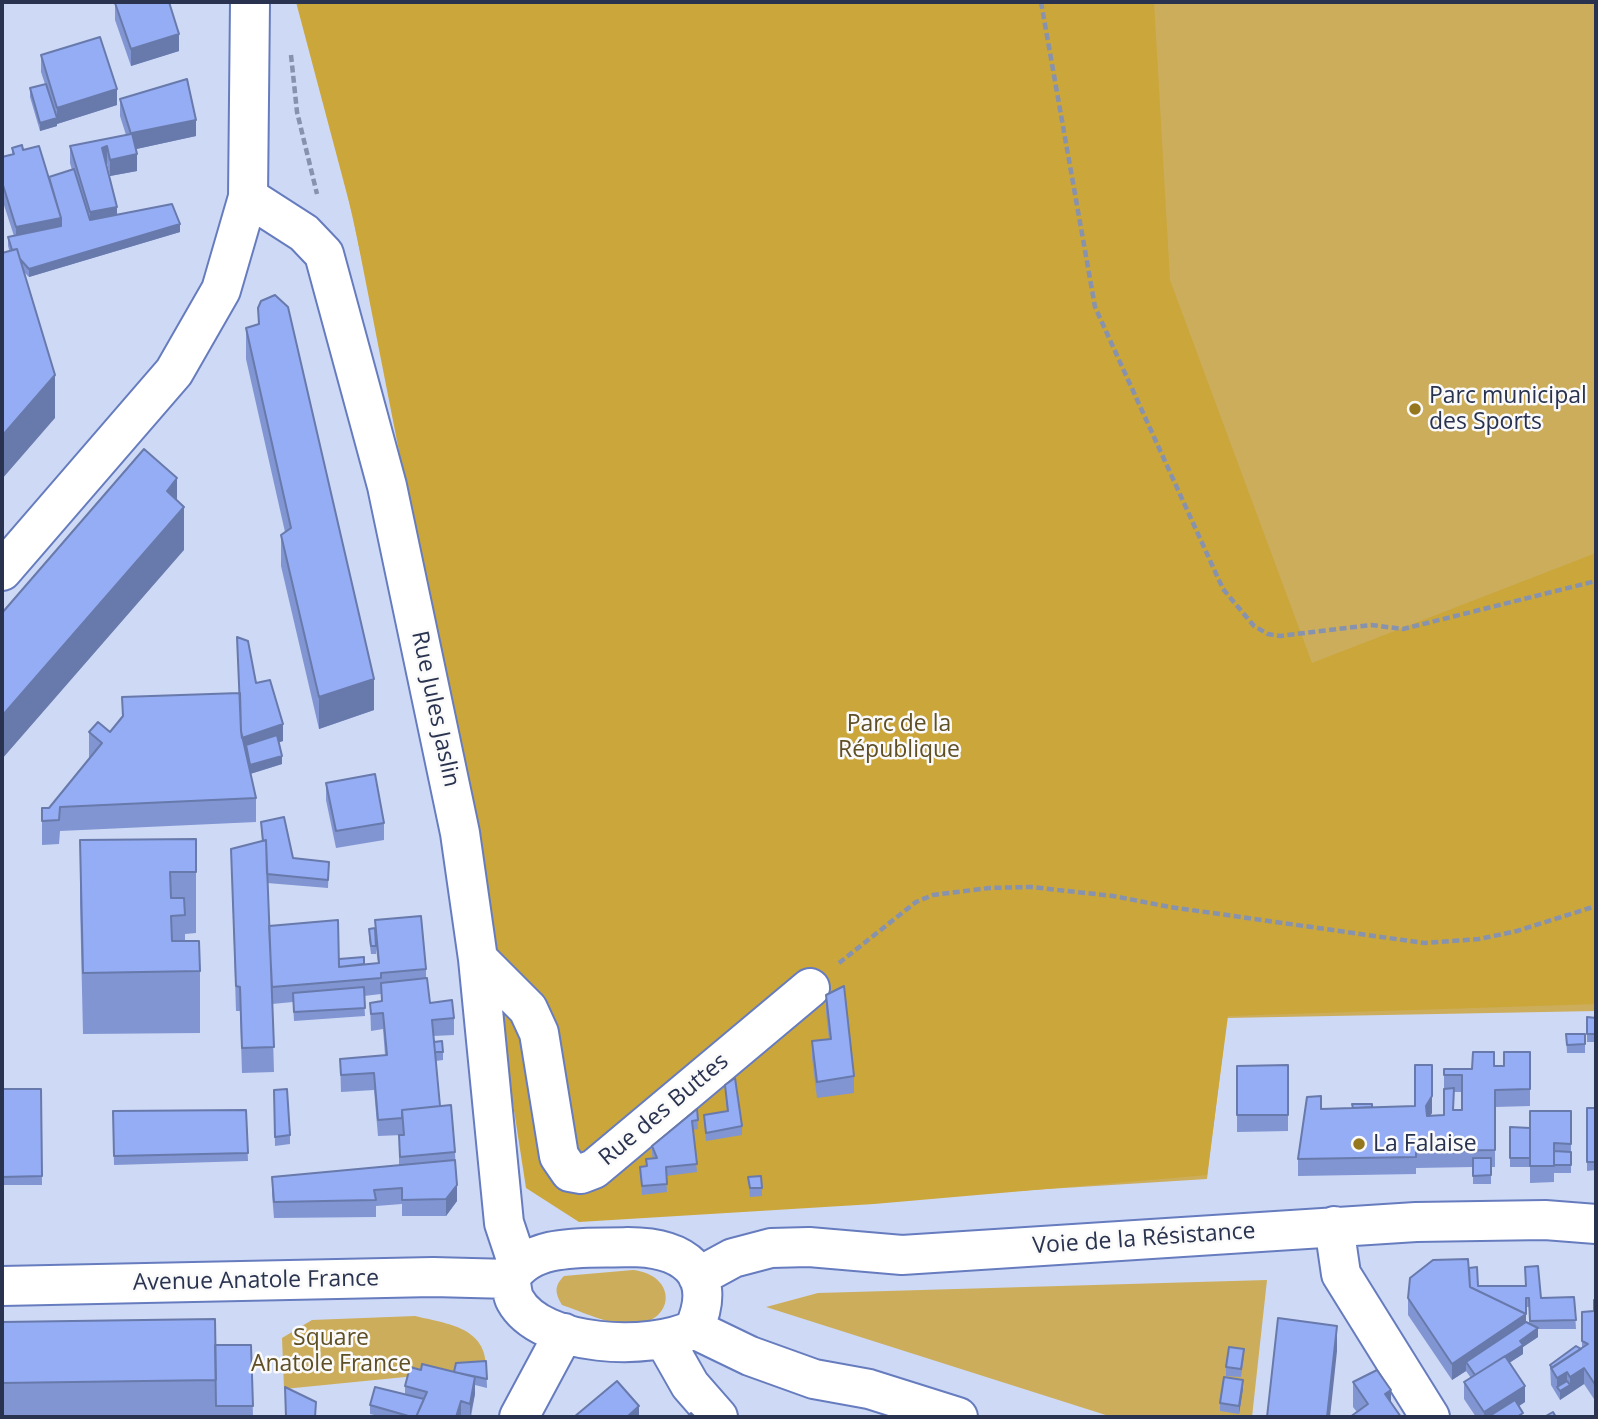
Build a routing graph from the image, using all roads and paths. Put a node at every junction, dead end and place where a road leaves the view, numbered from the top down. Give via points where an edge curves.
1 (250, 2) edge
2 (1041, 2) edge
3 (291, 50) dead end
4 (248, 197) junction
5 (324, 254) junction
6 (2, 572) edge
7 (1596, 581) edge
8 (1596, 906) edge
9 (478, 959) junction
10 (810, 988) joint
11 (1596, 1224) edge
12 (1334, 1227) junction
13 (514, 1272) junction
14 (698, 1277) junction
15 (2, 1286) edge
16 (564, 1333) junction
17 (680, 1335) junction
18 (519, 1417) edge
19 (718, 1417) edge
20 (958, 1417) edge
21 (1430, 1417) edge

1 - 4 street
2 - 7 path via 1095,307 1186,512 1238,610 1268,635 1371,625 1403,629
3 - 5 path via 297,112 316,191
4 - 5 street via 304,233
4 - 6 street via 221,290 174,372
5 - 9 street, Rue Jules Jaslin via 387,486 420,636 460,834
8 - 10 path via 1517,931 1424,943 1113,895 989,888 933,895 916,902
9 - 10 street, Rue des Buttes via 528,1009 539,1033 559,1156 570,1172 581,1174 594,1169
9 - 13 street, Rue Jules Jaslin via 504,1223
11 - 12 street, Voie de la Résistance via 1545,1220
12 - 14 street, Voie de la Résistance via 902,1255 771,1248 733,1258
12 - 21 street via 1341,1274
13 - 14 street via 537,1255 656,1247 685,1260
13 - 15 street, Avenue Anatole France
13 - 16 street, Rue Jules Jaslin via 515,1300 531,1318
14 - 17 street via 701,1314
16 - 17 street, Rue Jules Jaslin via 618,1343
16 - 18 street
17 - 19 street via 690,1385
17 - 20 street

